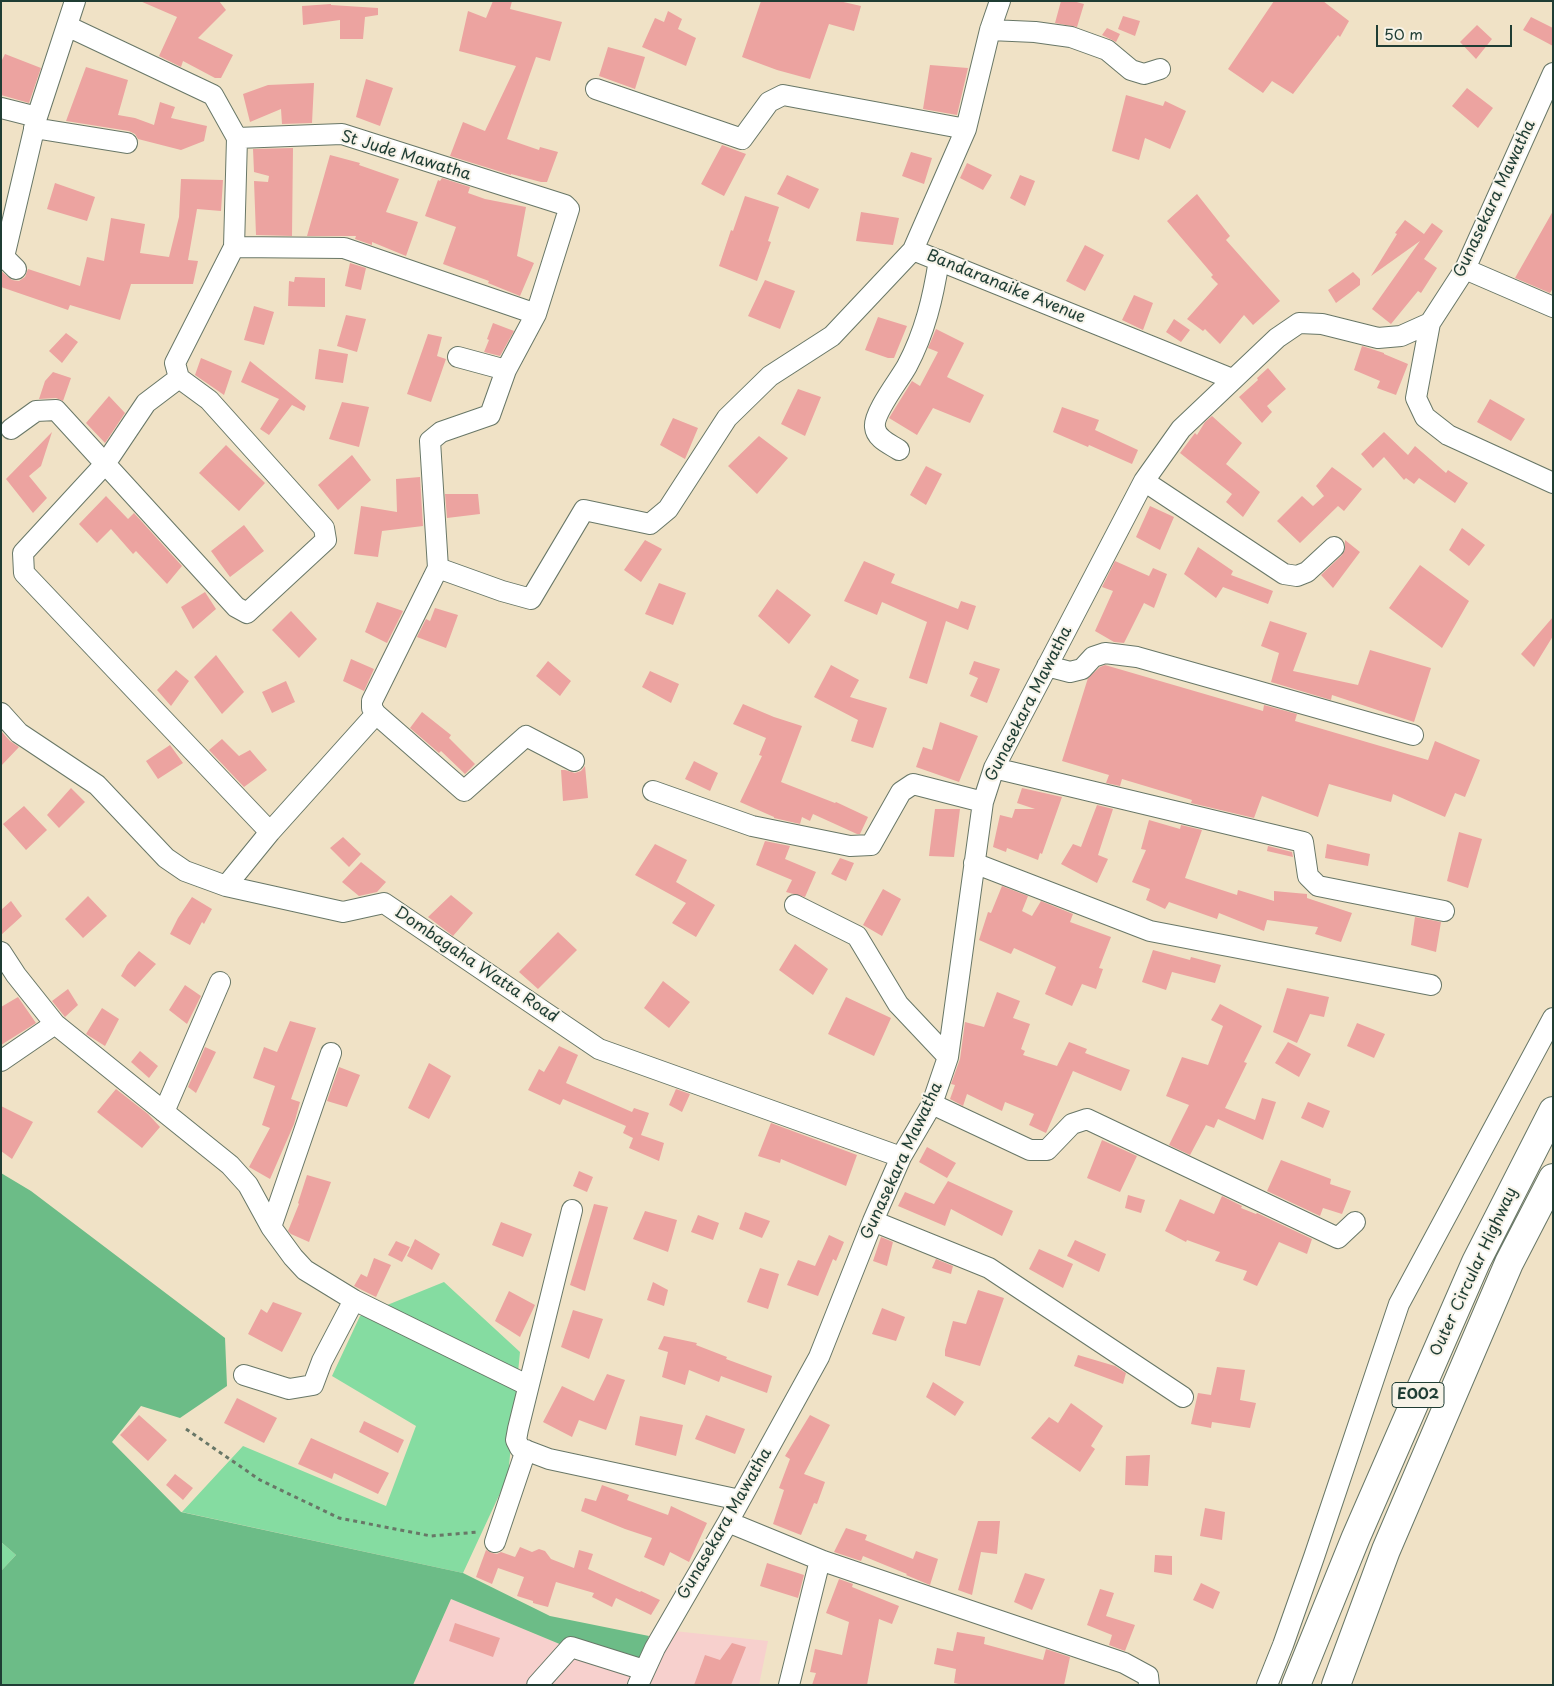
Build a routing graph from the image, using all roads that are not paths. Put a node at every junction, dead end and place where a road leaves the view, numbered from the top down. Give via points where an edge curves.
1 (75, 1) edge
2 (1000, 1) edge
3 (67, 26) junction
4 (990, 30) junction
5 (1160, 69) dead end
6 (1553, 74) edge
7 (596, 88) dead end
8 (1, 108) edge
9 (35, 122) junction
10 (966, 129) junction
11 (237, 138) junction
12 (127, 143) dead end
13 (234, 247) junction
14 (913, 250) junction
15 (939, 260) junction
16 (16, 269) dead end
17 (1466, 269) junction
18 (1553, 307) edge
19 (536, 314) junction
20 (1430, 323) junction
21 (458, 357) dead end
22 (506, 370) junction
23 (179, 378) junction
24 (1232, 379) junction
25 (11, 428) dead end
26 (899, 450) dead end
27 (105, 464) junction
28 (1144, 481) junction
29 (1553, 483) edge
30 (1334, 547) dead end
31 (438, 568) junction
32 (1047, 666) junction
33 (1, 713) edge
34 (376, 714) junction
35 (1413, 735) dead end
36 (574, 760) dead end
37 (994, 768) junction
38 (653, 791) dead end
39 (983, 802) junction
40 (270, 832) junction
41 (974, 863) junction
42 (226, 886) junction
43 (795, 906) dead end
44 (1444, 912) dead end
45 (1, 952) edge
46 (220, 982) dead end
47 (1431, 985) dead end
48 (1553, 1018) edge
49 (55, 1024) junction
50 (331, 1053) dead end
51 (948, 1057) junction
52 (1, 1061) edge
53 (932, 1104) junction
54 (1553, 1111) edge
55 (164, 1112) junction
56 (901, 1157) junction
57 (1553, 1178) edge
58 (572, 1210) dead end
59 (872, 1222) junction
60 (1355, 1222) dead end
61 (271, 1227) junction
62 (354, 1300) junction
63 (244, 1375) dead end
64 (527, 1386) junction
65 (1182, 1397) dead end
66 (526, 1450) junction
67 (740, 1500) junction
68 (728, 1522) junction
69 (497, 1536) road end
70 (820, 1560) junction
71 (641, 1677) edge
72 (537, 1685) edge
73 (789, 1685) edge
74 (1149, 1685) edge
75 (1267, 1685) edge
76 (1296, 1685) edge
77 (1336, 1685) edge

1 - 3 street
2 - 4 street, Bandaranaike Avenue
3 - 9 street
3 - 11 street via 212,94
4 - 5 street via 1071,37 1107,50 1131,70 1144,74
4 - 10 street, Bandaranaike Avenue
6 - 17 street, Gunasekara Mawatha
7 - 10 street via 742,139 769,102 783,95
8 - 9 street
9 - 12 street
9 - 16 street via 4,258
10 - 14 street, Bandaranaike Avenue
11 - 13 street
11 - 19 street, St Jude Mawatha via 342,134 565,205 569,209
13 - 19 street via 344,248
13 - 23 street via 175,363
14 - 15 street, Bandaranaike Avenue
14 - 31 street via 832,336 770,376 727,418 668,509 650,524 584,510 531,599
15 - 24 street, Bandaranaike Avenue
15 - 26 street via 930,309 920,336 874,426 880,438
17 - 18 street
17 - 20 street, Gunasekara Mawatha
19 - 22 street
20 - 24 street, Gunasekara Mawatha via 1401,336 1378,338 1322,324 1299,323 1277,338
20 - 29 street via 1416,398 1425,418 1448,435
21 - 22 street
22 - 31 street via 490,415 441,432 430,440
23 - 27 street via 146,404
23 - 27 street via 209,400 324,528 326,540 321,546 248,613 236,608
24 - 28 street, Gunasekara Mawatha via 1181,429
25 - 27 street via 36,411 56,410
27 - 40 street via 23,553 24,573
28 - 30 street via 1284,574 1297,576 1307,572
28 - 32 street, Gunasekara Mawatha
31 - 34 street via 372,700
32 - 35 street via 1070,672 1082,669 1094,657 1105,653 1137,657
32 - 37 street, Gunasekara Mawatha
33 - 42 street, Dombagaha Watta Road via 19,733 97,785 166,858 185,871
34 - 36 street via 464,791 526,736
34 - 40 street
37 - 39 street, Gunasekara Mawatha
37 - 44 street via 1303,842 1308,876 1318,886
38 - 39 street via 752,826 850,846 871,845 901,792 913,784
39 - 41 street, Gunasekara Mawatha
40 - 42 street
41 - 47 street via 1150,931
41 - 51 street, Gunasekara Mawatha
42 - 56 street, Dombagaha Watta Road via 344,912 384,903 599,1049
43 - 51 street via 857,936 898,1004
45 - 49 street
46 - 55 street
48 - 75 street via 1399,1304 1311,1566
49 - 52 street
49 - 55 street
50 - 61 street
51 - 53 street, Gunasekara Mawatha
53 - 56 street, Gunasekara Mawatha
53 - 60 street via 1030,1150 1047,1150 1072,1124 1087,1119 1338,1238
54 - 76 highway, Outer Circular Highway / E002 via 1476,1262 1356,1537
55 - 61 street via 230,1165 248,1185
56 - 59 street, Gunasekara Mawatha
57 - 77 highway, Outer Circular Highway / E002 via 1509,1263 1386,1550
58 - 64 street
59 - 65 street via 989,1268
59 - 67 street, Gunasekara Mawatha via 819,1357
61 - 62 street via 305,1270
62 - 63 street via 312,1386 289,1389
62 - 64 street
64 - 66 street via 516,1440 520,1448
66 - 67 street via 549,1459
66 - 69 street
67 - 68 street, Gunasekara Mawatha
68 - 70 street
68 - 71 street, Gunasekara Mawatha
70 - 73 street
70 - 74 street via 1124,1663 1148,1676
71 - 72 street via 571,1647

